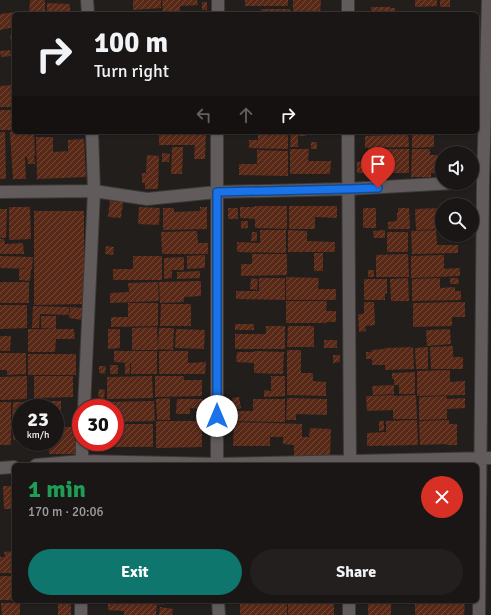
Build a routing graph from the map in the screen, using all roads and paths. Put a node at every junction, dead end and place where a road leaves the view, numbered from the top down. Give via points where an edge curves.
1 (87, 0) edge
2 (218, 0) edge
3 (348, 0) edge
4 (488, 0) edge
5 (88, 12) edge
6 (218, 12) edge
7 (348, 12) edge
8 (92, 134) edge
9 (217, 134) edge
10 (348, 134) edge
11 (482, 182) edge
12 (435, 184) edge
13 (348, 189) junction
14 (94, 191) junction
15 (0, 192) edge
16 (217, 192) junction
17 (84, 399) edge
18 (82, 451) edge
19 (486, 458) edge
20 (82, 463) edge
21 (217, 463) edge
22 (350, 463) edge
23 (12, 467) edge
24 (0, 468) edge
25 (81, 603) edge
26 (218, 603) edge
27 (349, 603) edge
28 (81, 615) edge
29 (219, 615) edge
30 (349, 615) edge
31 (479, 615) edge

1 - 5 street
2 - 6 street
3 - 7 street
4 - 11 street
8 - 14 street
9 - 16 street
10 - 13 street
11 - 19 street
12 - 13 street
13 - 16 street
13 - 22 street
14 - 15 street
14 - 16 street via 147,199
14 - 17 street
16 - 21 street
18 - 20 street
19 - 22 street
19 - 31 street
23 - 24 street
25 - 28 street
26 - 29 street
27 - 30 street

